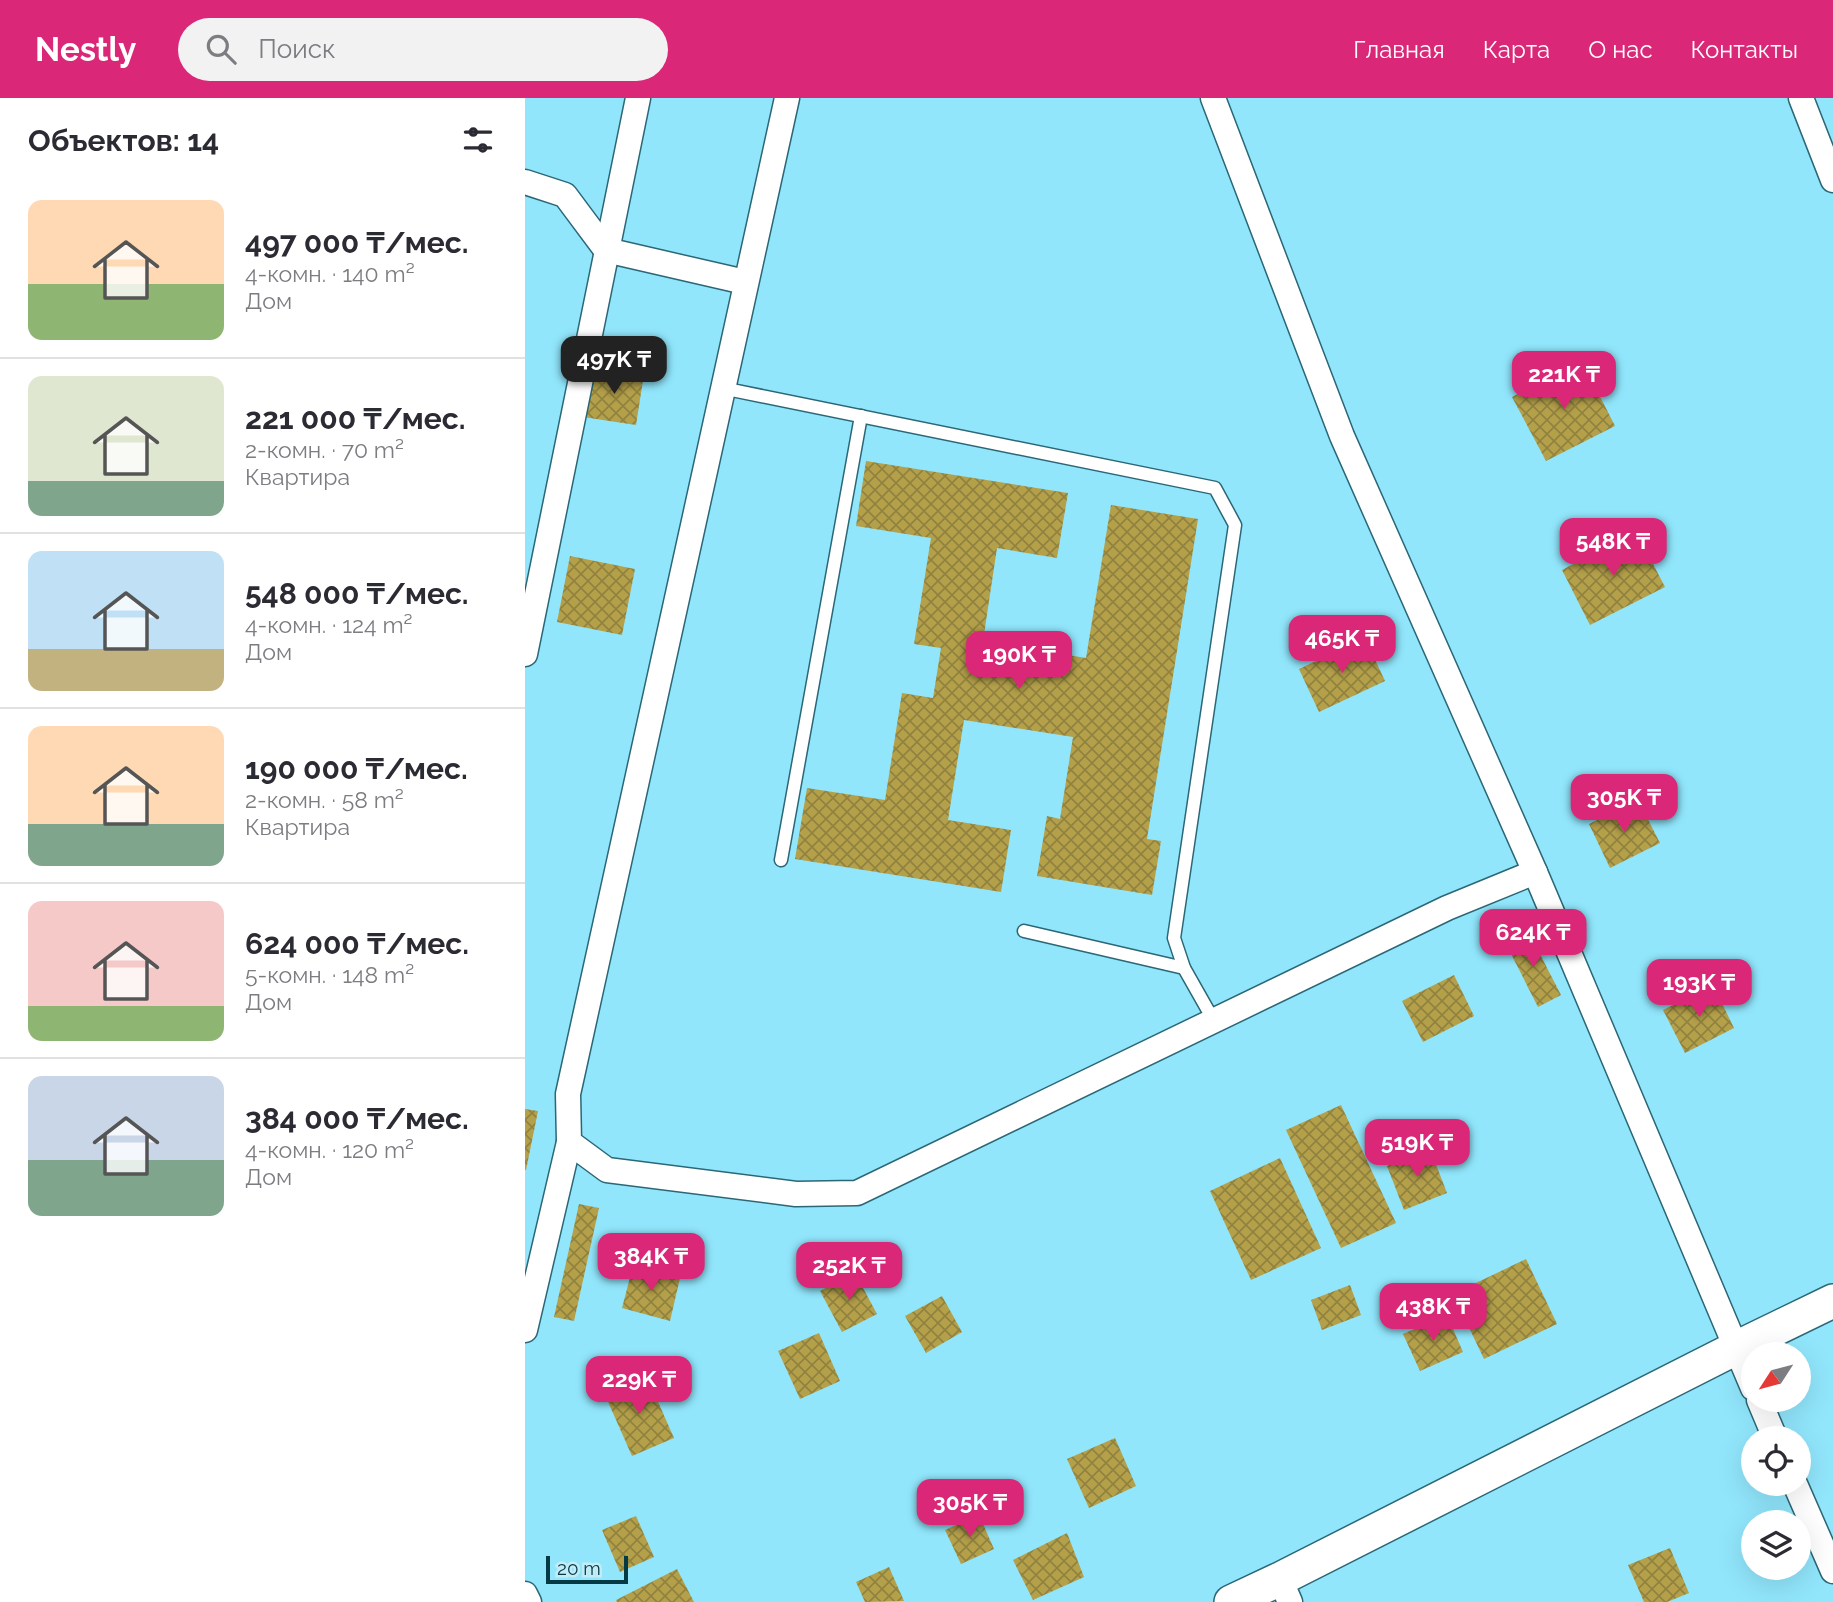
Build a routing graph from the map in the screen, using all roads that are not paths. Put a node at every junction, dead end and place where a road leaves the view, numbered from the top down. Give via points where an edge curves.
1 (638, 98) edge
2 (787, 98) edge
3 (1213, 98) edge
4 (1801, 98) edge
5 (1833, 180) edge
6 (525, 182) edge
7 (606, 250) junction
8 (745, 282) junction
9 (722, 387) junction
10 (861, 416) junction
11 (525, 654) edge
12 (781, 860) dead end
13 (1535, 872) junction
14 (1024, 931) dead end
15 (1184, 968) junction
16 (1214, 1021) junction
17 (569, 1142) junction
18 (1833, 1301) edge
19 (525, 1330) edge
20 (1736, 1348) junction
21 (1741, 1360) edge
22 (1800, 1496) edge
23 (1833, 1571) edge
24 (1285, 1591) edge
25 (525, 1594) edge
26 (529, 1602) edge
27 (1231, 1602) edge

1 - 7 street
2 - 8 street
3 - 13 street via 1342,436
4 - 5 street
6 - 7 street via 565,195
7 - 8 street
7 - 11 street
8 - 9 street
9 - 10 lane
9 - 17 street via 568,1094
10 - 12 lane
10 - 15 lane via 1215,488 1235,525 1174,938
13 - 16 street via 1447,908
13 - 20 street
14 - 15 lane
15 - 16 lane
16 - 17 street via 857,1193 796,1194 607,1170
17 - 19 street
18 - 20 street
20 - 21 street
20 - 24 street
22 - 23 street
24 - 27 street
25 - 26 street

